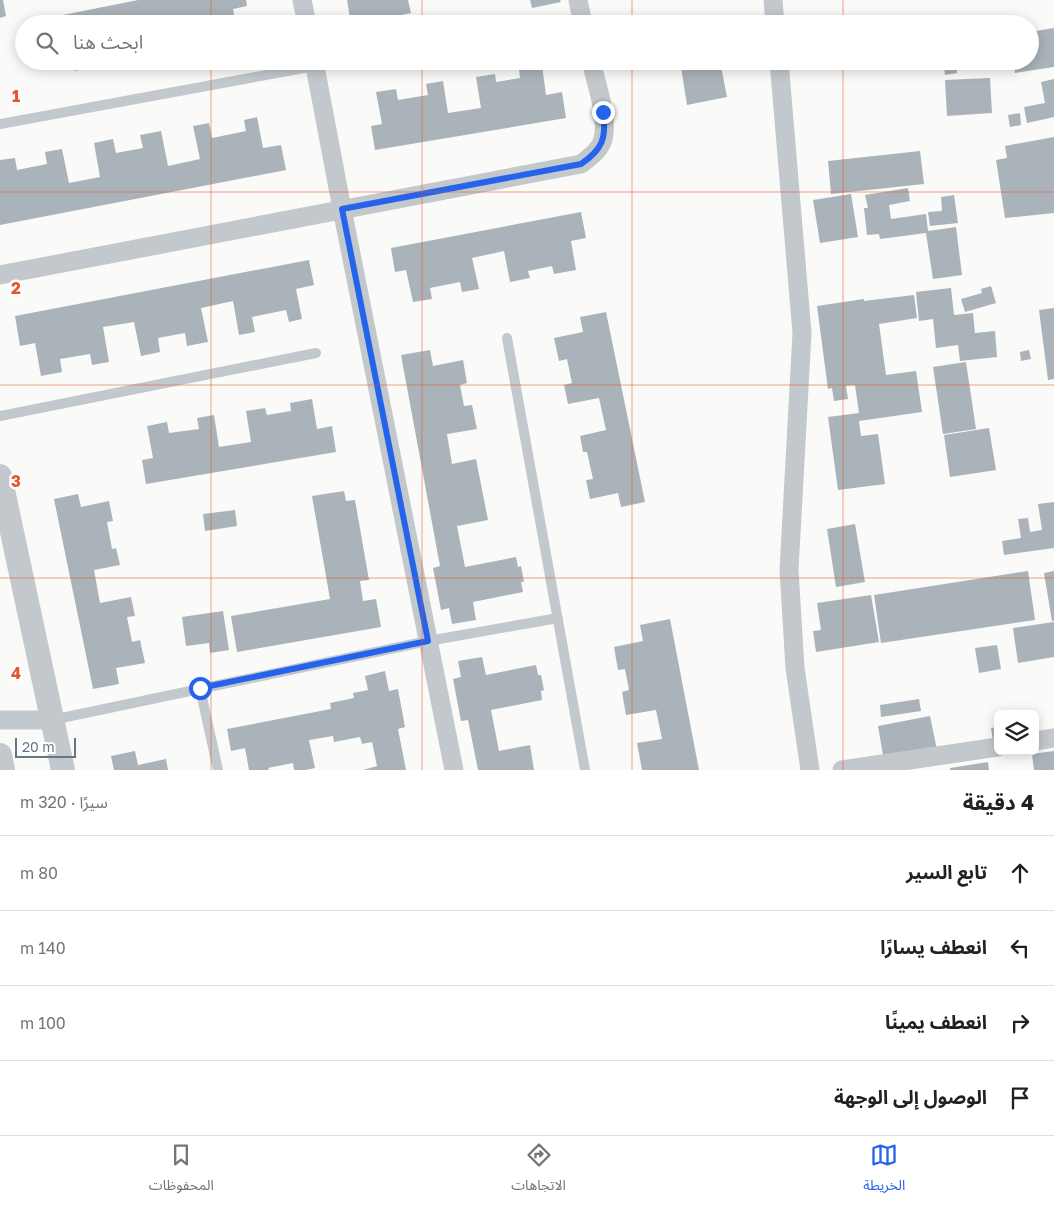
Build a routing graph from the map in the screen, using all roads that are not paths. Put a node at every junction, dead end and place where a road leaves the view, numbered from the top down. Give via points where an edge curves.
1 (302, 0) edge
2 (578, 0) edge
3 (773, 0) edge
4 (304, 15) edge
5 (581, 15) edge
6 (774, 15) edge
7 (278, 70) edge
8 (315, 70) edge
9 (594, 70) edge
10 (780, 70) edge
11 (0, 124) edge
12 (342, 209) junction
13 (0, 275) edge
14 (507, 338) dead end
15 (316, 353) dead end
16 (0, 416) edge
17 (0, 476) edge
18 (558, 618) junction
19 (428, 641) junction
20 (200, 688) junction
21 (0, 720) edge
22 (52, 720) junction
23 (1054, 738) edge
24 (1039, 740) edge
25 (994, 748) edge
26 (0, 755) edge
27 (3, 770) edge
28 (63, 770) edge
29 (218, 770) edge
30 (454, 770) edge
31 (585, 770) edge
32 (810, 770) edge
33 (842, 770) edge

1 - 4 street
2 - 5 street
3 - 6 street
7 - 11 lane
8 - 12 street
9 - 12 street via 605,128 602,143 593,156 581,164
10 - 32 street via 802,333 789,570 794,668
12 - 13 street
12 - 19 street
14 - 18 lane
15 - 16 lane
17 - 22 street
18 - 19 lane
18 - 31 lane
19 - 20 lane
19 - 30 street
20 - 22 lane
20 - 29 lane
21 - 22 street
22 - 28 street
23 - 24 street
25 - 33 street
26 - 27 street

